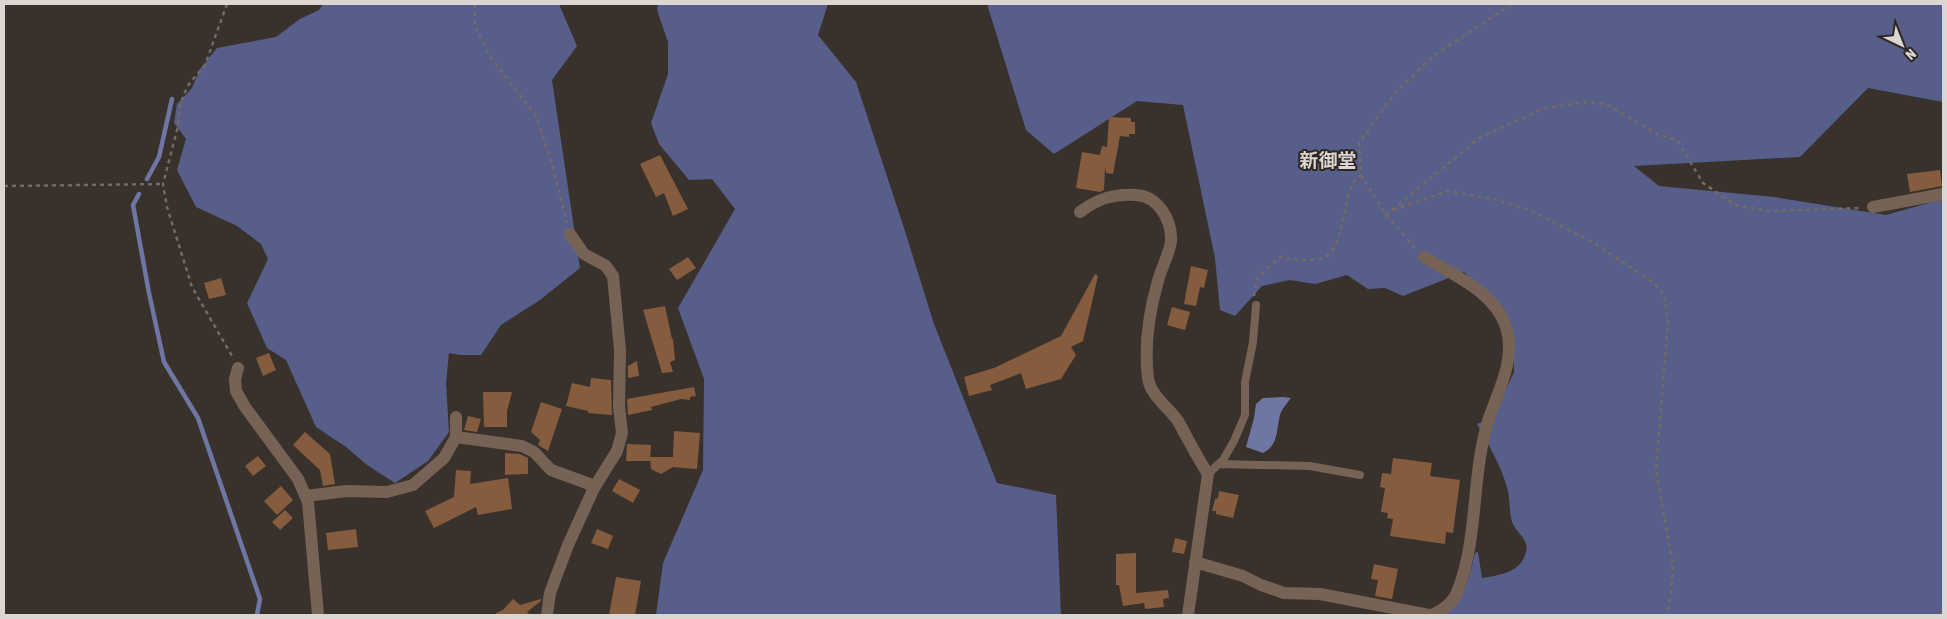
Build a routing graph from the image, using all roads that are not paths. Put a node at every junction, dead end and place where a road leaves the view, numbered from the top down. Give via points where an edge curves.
1 (1943, 194) edge
2 (1873, 207) road end
3 (1080, 212) dead end
4 (570, 234) road end
5 (1424, 258) road end
6 (1256, 305) road end
7 (238, 368) road end
8 (456, 417) dead end
9 (456, 437) junction
10 (1219, 464) junction
11 (1208, 474) junction
12 (1360, 475) dead end
13 (595, 486) junction
14 (306, 496) junction
15 (1195, 562) junction
16 (318, 615) edge
17 (547, 615) edge
18 (1188, 615) edge
19 (1430, 615) edge

1 - 2 street
3 - 11 street via 1105,197 1129,194 1146,195 1156,202 1165,216 1171,242 1153,296 1147,351 1148,381 1177,420
4 - 13 street via 584,254 606,266 615,287 622,433 617,451
5 - 19 street via 1476,289 1498,310 1506,328 1509,348 1506,373 1481,454 1472,536 1459,589 1441,611
6 - 10 lane via 1245,415
7 - 14 street via 234,379 236,391 298,479
8 - 9 street
9 - 13 street via 522,446 534,452 551,470
9 - 14 street via 444,458 413,485 387,492 346,491
10 - 11 lane
10 - 12 lane via 1310,466
11 - 15 street
13 - 17 street via 550,593
14 - 16 street
15 - 18 street
15 - 19 street via 1243,576 1284,593 1320,594

